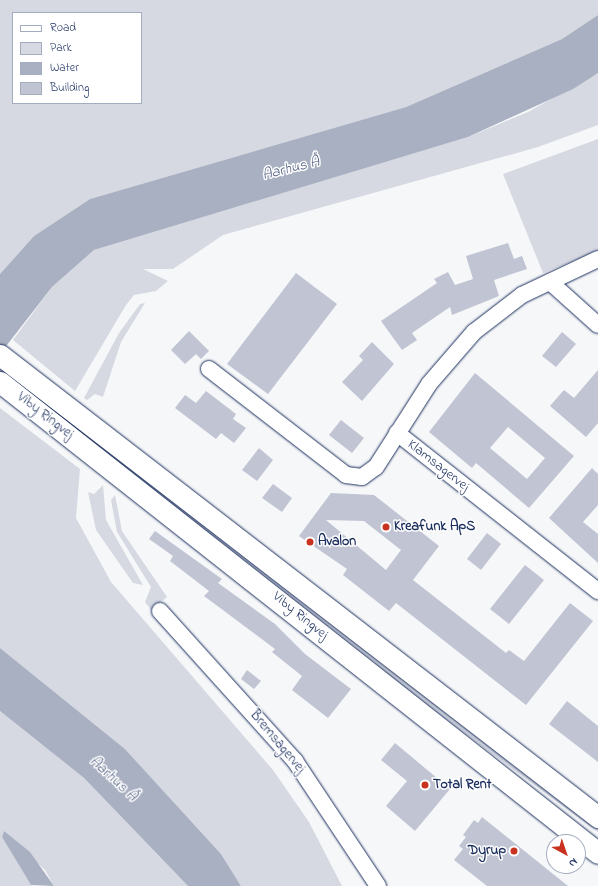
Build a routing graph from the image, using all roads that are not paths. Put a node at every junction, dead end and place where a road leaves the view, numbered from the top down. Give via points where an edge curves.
1 (598, 259) edge
2 (550, 282) junction
3 (598, 325) edge
4 (1, 356) edge
5 (210, 368) dead end
6 (0, 382) edge
7 (397, 433) junction
8 (598, 591) edge
9 (160, 611) dead end
10 (598, 817) edge
11 (598, 853) edge
12 (378, 886) edge

1 - 2 street
2 - 3 street
2 - 7 street via 522,295 474,332 429,384
4 - 10 main road, Viby Ringvej
5 - 7 street, Klamsagervej via 354,477 362,477 376,467
6 - 11 main road, Viby Ringvej
7 - 8 street, Klamsagervej
9 - 12 street, Bremsagervej via 295,761

